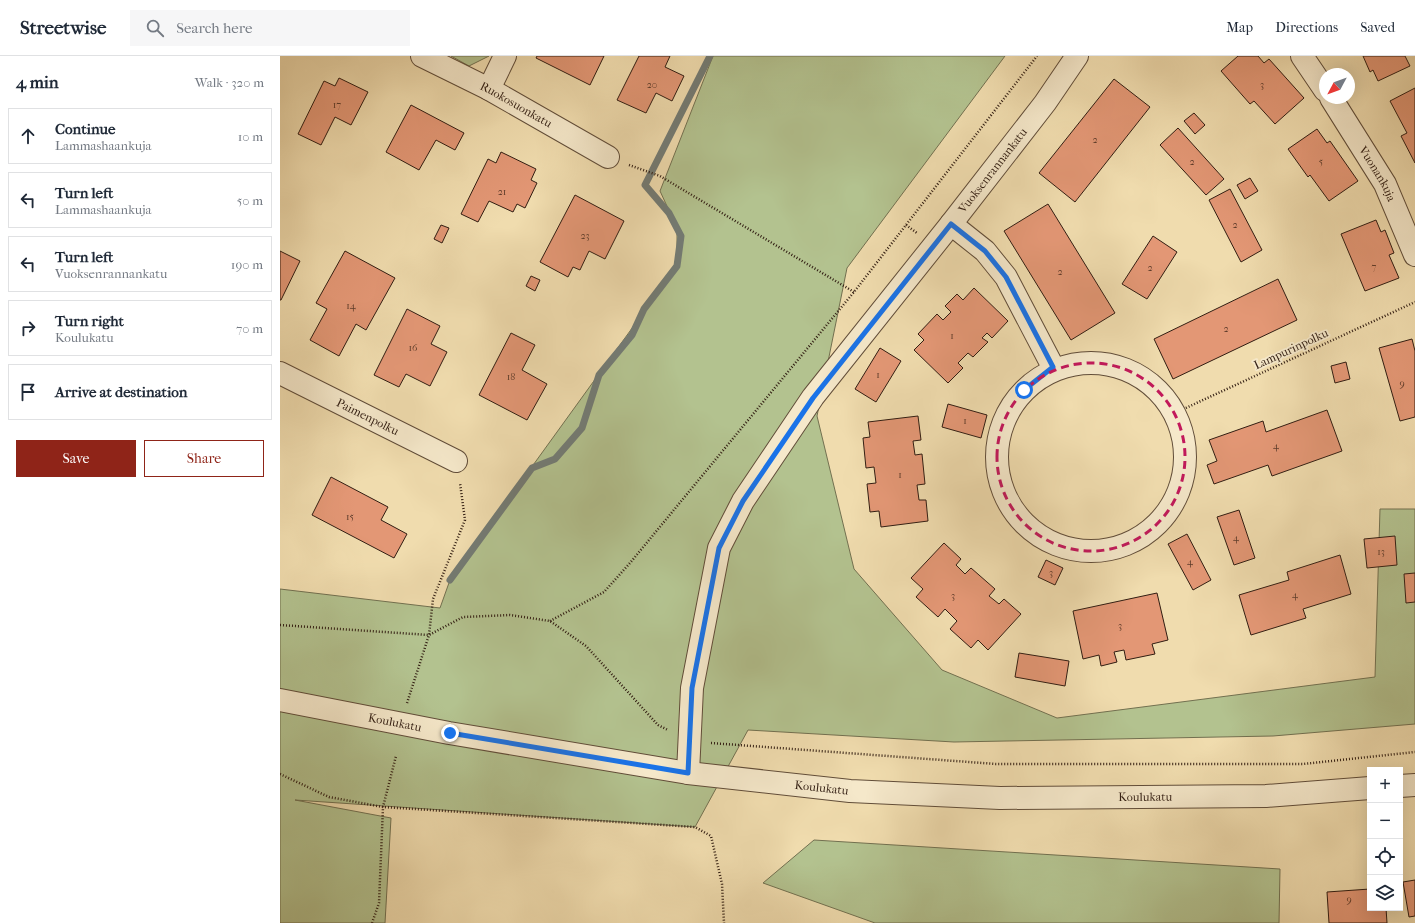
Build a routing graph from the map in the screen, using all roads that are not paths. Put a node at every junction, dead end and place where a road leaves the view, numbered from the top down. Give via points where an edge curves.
1 (422, 56) edge
2 (505, 56) edge
3 (1077, 56) edge
4 (1302, 56) edge
5 (1319, 81) edge
6 (489, 89) junction
7 (1334, 104) edge
8 (608, 157) dead end
9 (951, 224) junction
10 (1415, 255) edge
11 (1053, 367) junction
12 (280, 373) edge
13 (456, 461) road end
14 (280, 700) edge
15 (688, 773) junction
16 (1415, 785) edge
17 (1403, 786) edge
18 (1367, 788) edge

1 - 6 street, Ruokosuonkatu
2 - 6 street
3 - 9 street, Vuoksenrannankatu via 1045,103
4 - 5 street
6 - 8 street, Ruokosuonkatu
7 - 10 street, Vuonankuja via 1385,184
9 - 11 street via 985,251 1006,277
9 - 15 street, Vuoksenrannankatu via 813,398 743,501 719,548 692,688
11 - 11 street via 1024,390 1005,416 997,447 999,479 1012,509 1033,532 1062,547 1094,552 1125,546 1153,530 1173,505 1184,475 1185,443 1175,413 1152,384 1121,366 1085,362
12 - 13 street, Paimenpolku
14 - 15 street, Koulukatu via 450,733
15 - 18 street, Koulukatu via 850,791 1000,798 1266,796
16 - 17 street

